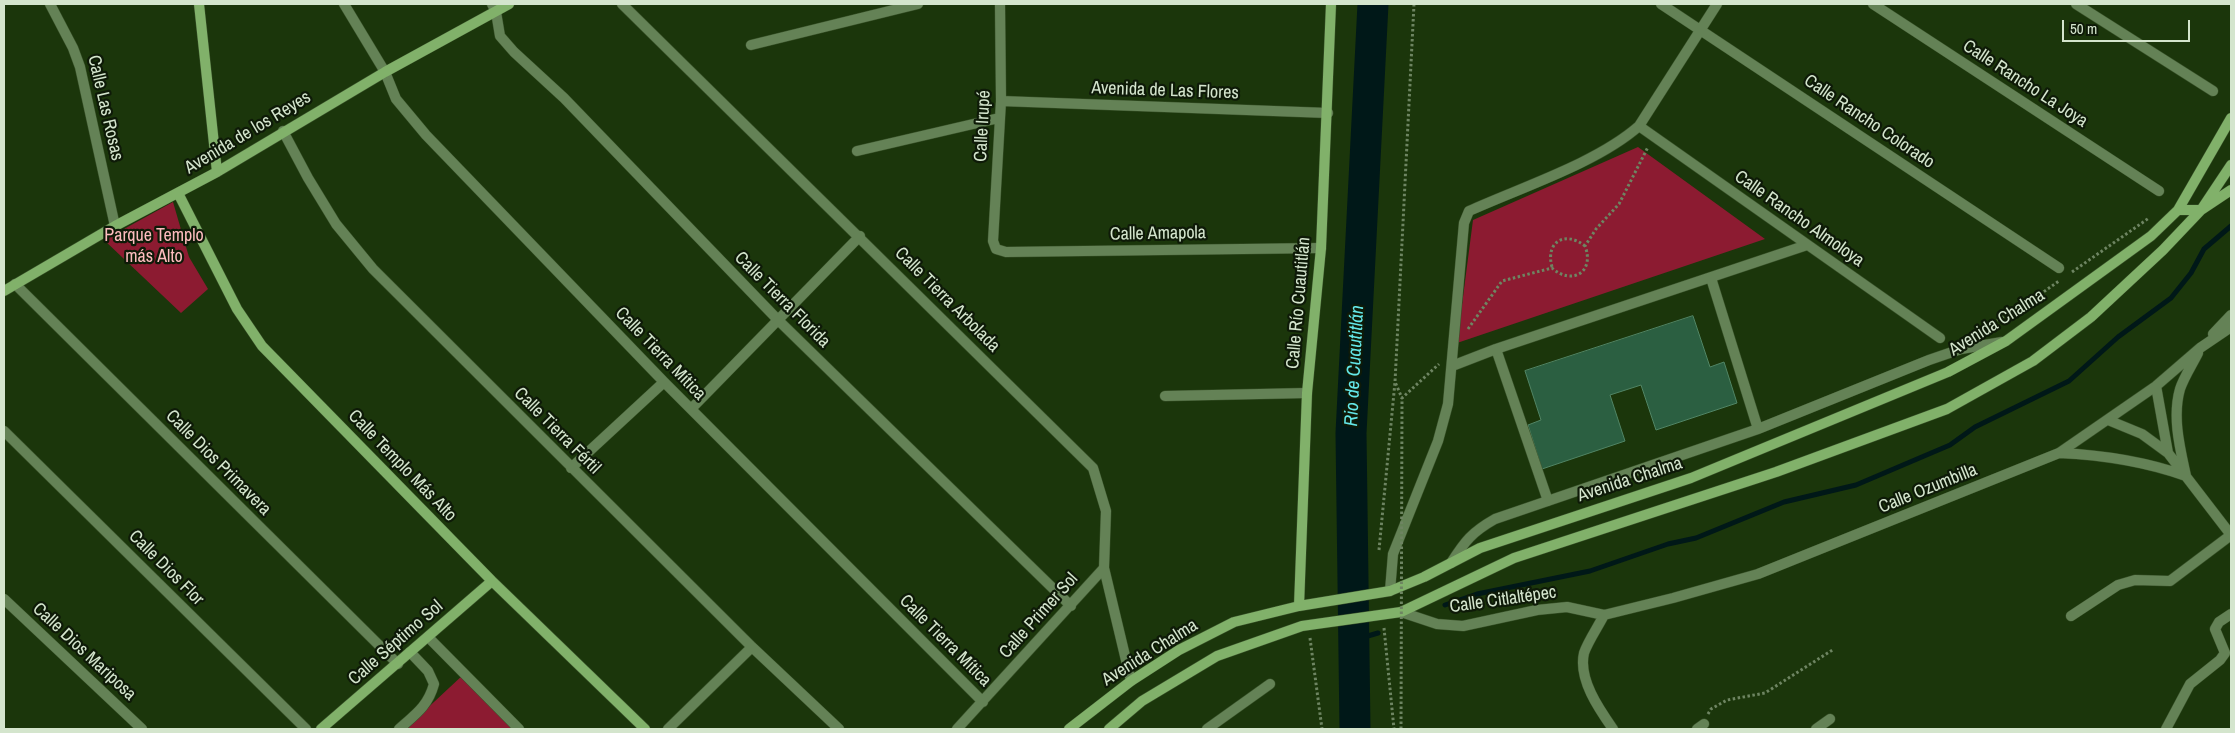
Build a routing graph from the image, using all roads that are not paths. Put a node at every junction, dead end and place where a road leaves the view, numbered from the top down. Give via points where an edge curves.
1 (50, 4) edge
2 (200, 4) edge
3 (344, 4) edge
4 (509, 4) edge
5 (622, 4) edge
6 (918, 4) edge
7 (1000, 4) edge
8 (1331, 4) edge
9 (1661, 4) edge
10 (1717, 4) edge
11 (1873, 4) edge
12 (2076, 4) edge
13 (494, 8) edge
14 (1700, 30) junction
15 (751, 46) dead end
16 (384, 72) junction
17 (2213, 92) dead end
18 (1001, 101) junction
19 (1328, 113) junction
20 (999, 118) junction
21 (2231, 118) edge
22 (1639, 126) junction
23 (283, 131) junction
24 (857, 151) dead end
25 (2231, 165) edge
26 (217, 172) junction
27 (2231, 190) edge
28 (2160, 192) dead end
29 (178, 193) junction
30 (2178, 210) junction
31 (2201, 210) junction
32 (115, 226) junction
33 (860, 236) junction
34 (1807, 246) junction
35 (1321, 248) junction
36 (996, 249) joint
37 (2058, 268) dead end
38 (1710, 278) junction
39 (15, 284) junction
40 (4, 291) edge
41 (2231, 315) edge
42 (778, 320) junction
43 (2231, 327) edge
44 (1940, 338) dead end
45 (2006, 341) junction
46 (2200, 348) junction
47 (1496, 349) junction
48 (1452, 366) junction
49 (664, 382) junction
50 (2156, 386) junction
51 (1307, 393) junction
52 (1165, 396) dead end
53 (692, 409) junction
54 (2108, 420) junction
55 (1758, 429) junction
56 (4, 430) edge
57 (2060, 453) junction
58 (2168, 453) junction
59 (571, 468) junction
60 (2186, 476) junction
61 (1548, 501) junction
62 (2231, 535) edge
63 (1451, 563) junction
64 (1104, 568) junction
65 (492, 580) junction
66 (1390, 591) junction
67 (4, 598) edge
68 (1071, 606) junction
69 (1299, 606) junction
70 (1401, 612) junction
71 (2231, 614) edge
72 (1604, 615) junction
73 (2070, 616) dead end
74 (428, 637) junction
75 (752, 647) junction
76 (410, 652) junction
77 (398, 664) junction
78 (1132, 681) junction
79 (1270, 684) dead end
80 (983, 702) junction
81 (1830, 719) dead end
82 (1072, 727) edge
83 (142, 729) edge
84 (306, 729) edge
85 (321, 729) edge
86 (399, 729) edge
87 (519, 729) edge
88 (645, 729) edge
89 (668, 729) edge
90 (839, 729) edge
91 (957, 729) edge
92 (1062, 729) edge
93 (1109, 729) edge
94 (1207, 729) edge
95 (1612, 729) edge
96 (1816, 729) edge
97 (2166, 729) edge

1 - 32 street, Calle Las Rosas via 80,66
2 - 26 main road
3 - 16 street, Calle Tierra Mítica
4 - 13 main road, Avenida de los Reyes
5 - 33 street, Calle Tierra Arbolada
6 - 15 street
7 - 18 street, Calle Irupé
8 - 19 main road, Calle Río Cuautitlán
9 - 14 street, Calle Rancho Colorado
10 - 14 street
11 - 28 street, Calle Rancho La Joya
12 - 17 street
13 - 16 main road, Avenida de los Reyes
13 - 42 street, Calle Tierra Florida via 500,36
14 - 22 street
14 - 37 street, Calle Rancho Colorado
16 - 23 main road, Avenida de los Reyes
16 - 49 street, Calle Tierra Mítica via 396,99 426,134
18 - 19 street, Avenida de Las Flores
18 - 20 street, Calle Irupé
19 - 35 main road, Calle Río Cuautitlán
20 - 24 street
20 - 36 street, Calle Irupé via 993,241
21 - 30 main road, Avenida Chalma
22 - 34 street, Calle Rancho Almoloya
22 - 48 street via 1610,147 1469,211 1464,223
23 - 26 main road, Avenida de los Reyes
23 - 59 street, Calle Tierra Fértil via 336,224 374,269
25 - 31 main road
26 - 29 main road, Avenida de los Reyes
27 - 31 main road
29 - 32 main road, Avenida de los Reyes
29 - 65 main road, Calle Templo Más Alto via 237,309 262,346
30 - 31 main road
30 - 45 main road, Avenida Chalma via 2151,236
31 - 70 main road, Avenida Chalma via 2091,317 2033,361 1947,409 1776,472 1514,558
32 - 39 main road, Avenida de los Reyes
33 - 42 street
33 - 64 street, Calle Tierra Arbolada via 1093,468 1106,511
34 - 38 street
34 - 44 street, Calle Rancho Almoloya
35 - 36 street, Calle Amapola via 1006,252
35 - 51 main road, Calle Río Cuautitlán
38 - 47 street
38 - 55 street
39 - 40 main road, Avenida de los Reyes
39 - 77 street, Calle Dios Primavera
41 - 46 street
42 - 53 street
42 - 68 street, Calle Tierra Florida
43 - 46 street, Calle Ozumbilla
45 - 55 street via 1961,349 1929,360
45 - 63 main road, Avenida Chalma via 1948,372 1757,452 1691,478 1480,548
46 - 50 street, Calle Ozumbilla
46 - 60 street via 2180,388 2177,406
47 - 48 street
47 - 61 street
48 - 66 street via 1448,404 1438,441 1393,554
49 - 53 street, Calle Tierra Mítica
49 - 59 street
50 - 54 street, Calle Ozumbilla
50 - 58 street
51 - 52 street
51 - 69 main road, Calle Río Cuautitlán
53 - 80 street, Calle Tierra Mítica
54 - 57 street, Calle Ozumbilla
54 - 58 street via 2142,434
55 - 61 street
56 - 84 street, Calle Dios Flor
57 - 60 street via 2155,464
57 - 72 street, Calle Ozumbilla via 1758,574
58 - 60 street
59 - 75 street, Calle Tierra Fértil
60 - 62 street
61 - 63 street via 1495,519 1477,529
62 - 73 street via 2170,580 2135,580 2118,586
63 - 66 main road, Avenida Chalma
64 - 68 street, Calle Primer Sol
64 - 78 street, Calle Tierra Arbolada
65 - 74 main road, Calle Séptimo Sol
65 - 88 main road, Calle Templo Más Alto
66 - 69 main road, Avenida Chalma
67 - 83 street, Calle Dios Mariposa
68 - 80 street, Calle Primer Sol
69 - 78 main road, Avenida Chalma via 1234,622 1179,650
70 - 72 street, Calle Citlaltépec via 1437,624 1463,626 1567,607
70 - 93 main road, Avenida Chalma via 1309,625 1217,656 1142,701
71 - 97 street via 2215,629 2224,653 2190,684
72 - 95 street via 1584,653 1584,673
74 - 76 main road, Calle Séptimo Sol
74 - 87 street
75 - 89 street
75 - 90 street, Calle Tierra Fértil
76 - 77 main road, Calle Séptimo Sol
76 - 86 street via 428,671 434,684 430,699
77 - 85 main road, Calle Séptimo Sol
78 - 82 main road, Avenida Chalma
79 - 94 street
80 - 91 street, Calle Primer Sol
81 - 96 street
82 - 92 main road, Avenida Chalma

